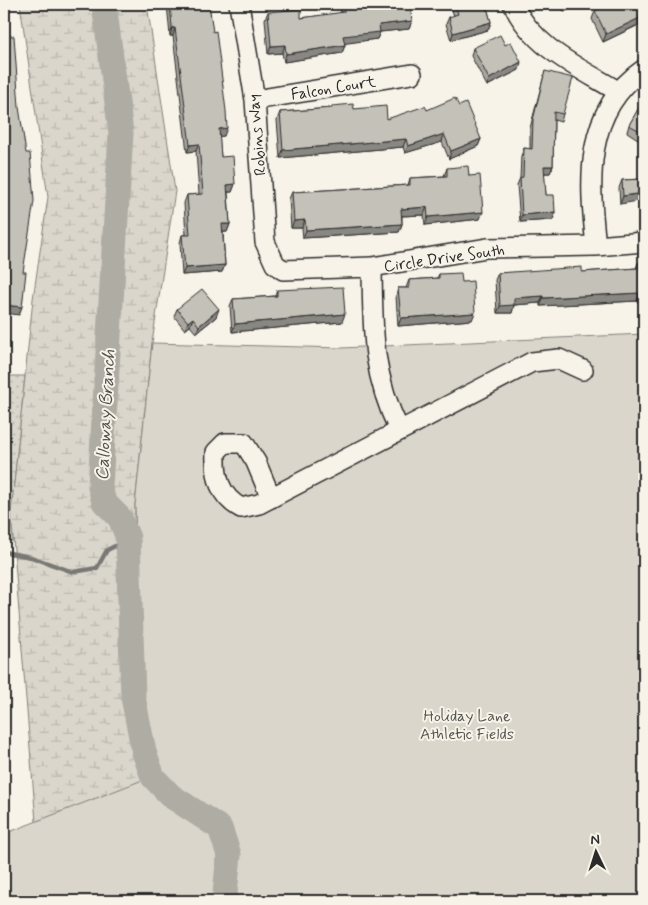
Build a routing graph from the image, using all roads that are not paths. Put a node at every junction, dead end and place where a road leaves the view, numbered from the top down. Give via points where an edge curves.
1 (239, 4) edge
2 (514, 4) edge
3 (644, 69) edge
4 (412, 74) dead end
5 (619, 92) junction
6 (255, 100) junction
7 (644, 242) edge
8 (596, 246) junction
9 (275, 264) joint
10 (372, 267) junction
11 (583, 370) dead end
12 (399, 430) junction
13 (271, 498) dead end

1 - 6 street, Robins Way
2 - 5 street via 519,17 542,44
3 - 5 street
4 - 6 street, Falcon Court
5 - 8 street via 607,110 594,148 590,194
6 - 9 street, Robins Way via 265,242
7 - 8 street, Circle Drive South
8 - 10 street, Circle Drive South via 487,248
9 - 10 street, Circle Drive South via 283,270
10 - 12 street via 373,337 381,387
11 - 12 street via 559,359 532,362
12 - 13 street

